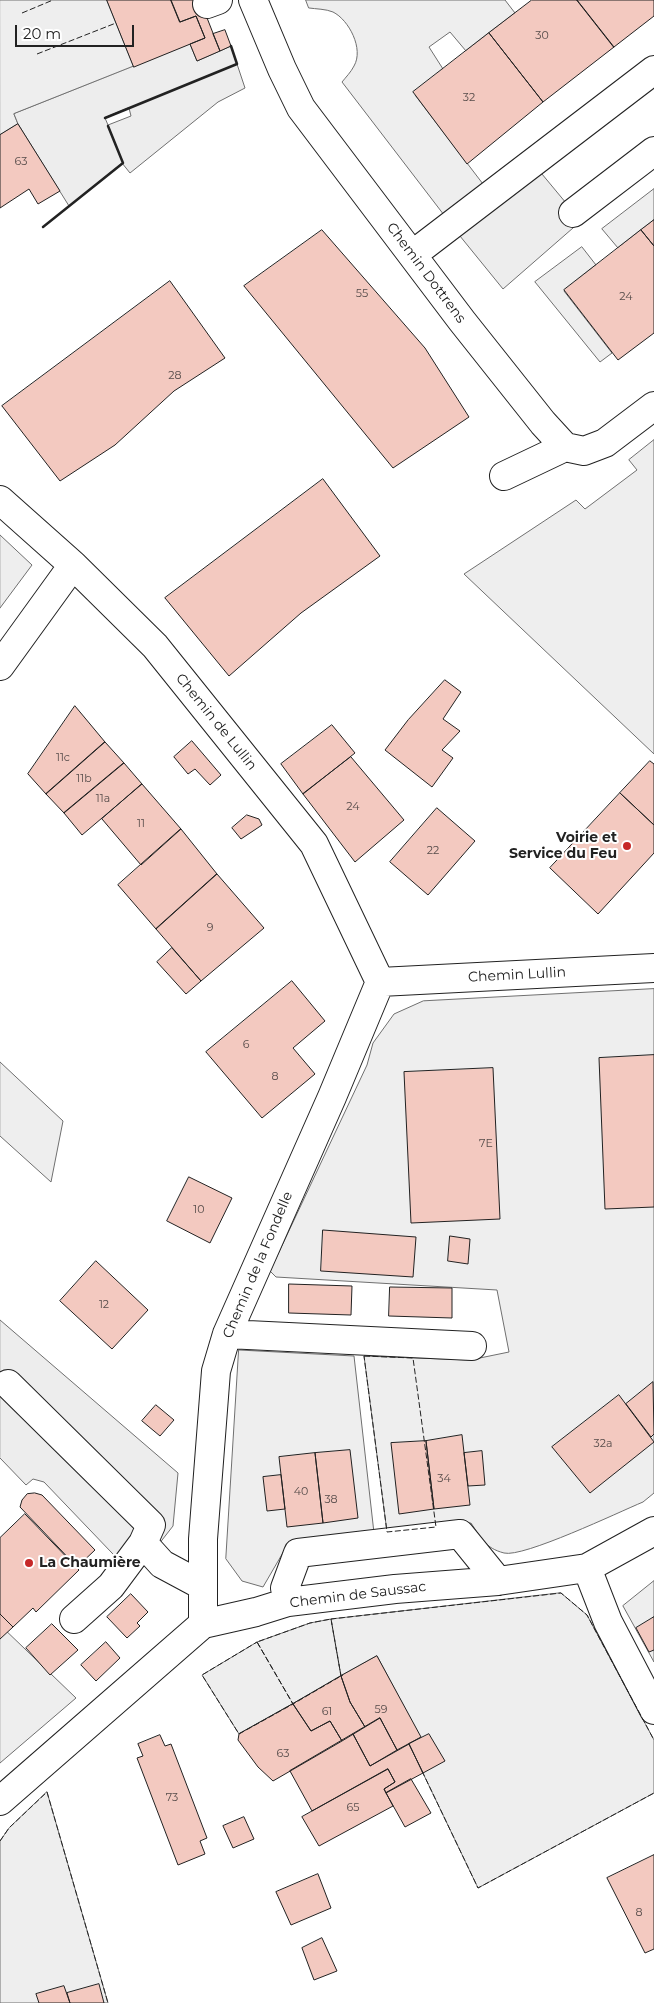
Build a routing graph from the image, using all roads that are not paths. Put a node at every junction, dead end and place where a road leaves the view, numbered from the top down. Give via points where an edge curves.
1 (253, 0) edge
2 (654, 70) edge
3 (654, 151) edge
4 (574, 213) dead end
5 (412, 255) junction
6 (654, 406) edge
7 (566, 448) junction
8 (504, 476) dead end
9 (0, 500) edge
10 (73, 565) junction
11 (0, 666) edge
12 (654, 968) edge
13 (380, 982) junction
14 (227, 1334) junction
15 (472, 1346) dead end
16 (8, 1384) dead end
17 (654, 1531) edge
18 (143, 1544) junction
19 (587, 1568) junction
20 (498, 1581) junction
21 (203, 1586) junction
22 (288, 1602) junction
23 (74, 1619) dead end
24 (203, 1624) junction
25 (654, 1710) edge
26 (0, 1801) edge

1 - 5 street, Chemin Dottrens via 301,108
2 - 5 street
3 - 4 street
5 - 7 street, Chemin Dottrens
6 - 7 street via 605,443 584,451
7 - 8 street
9 - 10 street, Chemin de Lullin
10 - 11 street
10 - 13 street, Chemin de Lullin via 155,646 314,844
12 - 13 street, Chemin Lullin
13 - 14 street, Chemin de la Fondelle
14 - 15 street
14 - 21 street, Chemin de la Fondelle via 216,1371 203,1539
16 - 18 street via 151,1525
17 - 19 street, Chemin de Saussac
18 - 21 street via 162,1564
18 - 23 street via 111,1586
19 - 20 street, Chemin de Saussac
19 - 25 street via 608,1622
20 - 22 street, Chemin de Saussac
20 - 22 street via 460,1534 298,1553 285,1588
21 - 24 street, Chemin de la Fondelle
22 - 24 street, Chemin de Saussac
24 - 26 street, Chemin de Saussac

